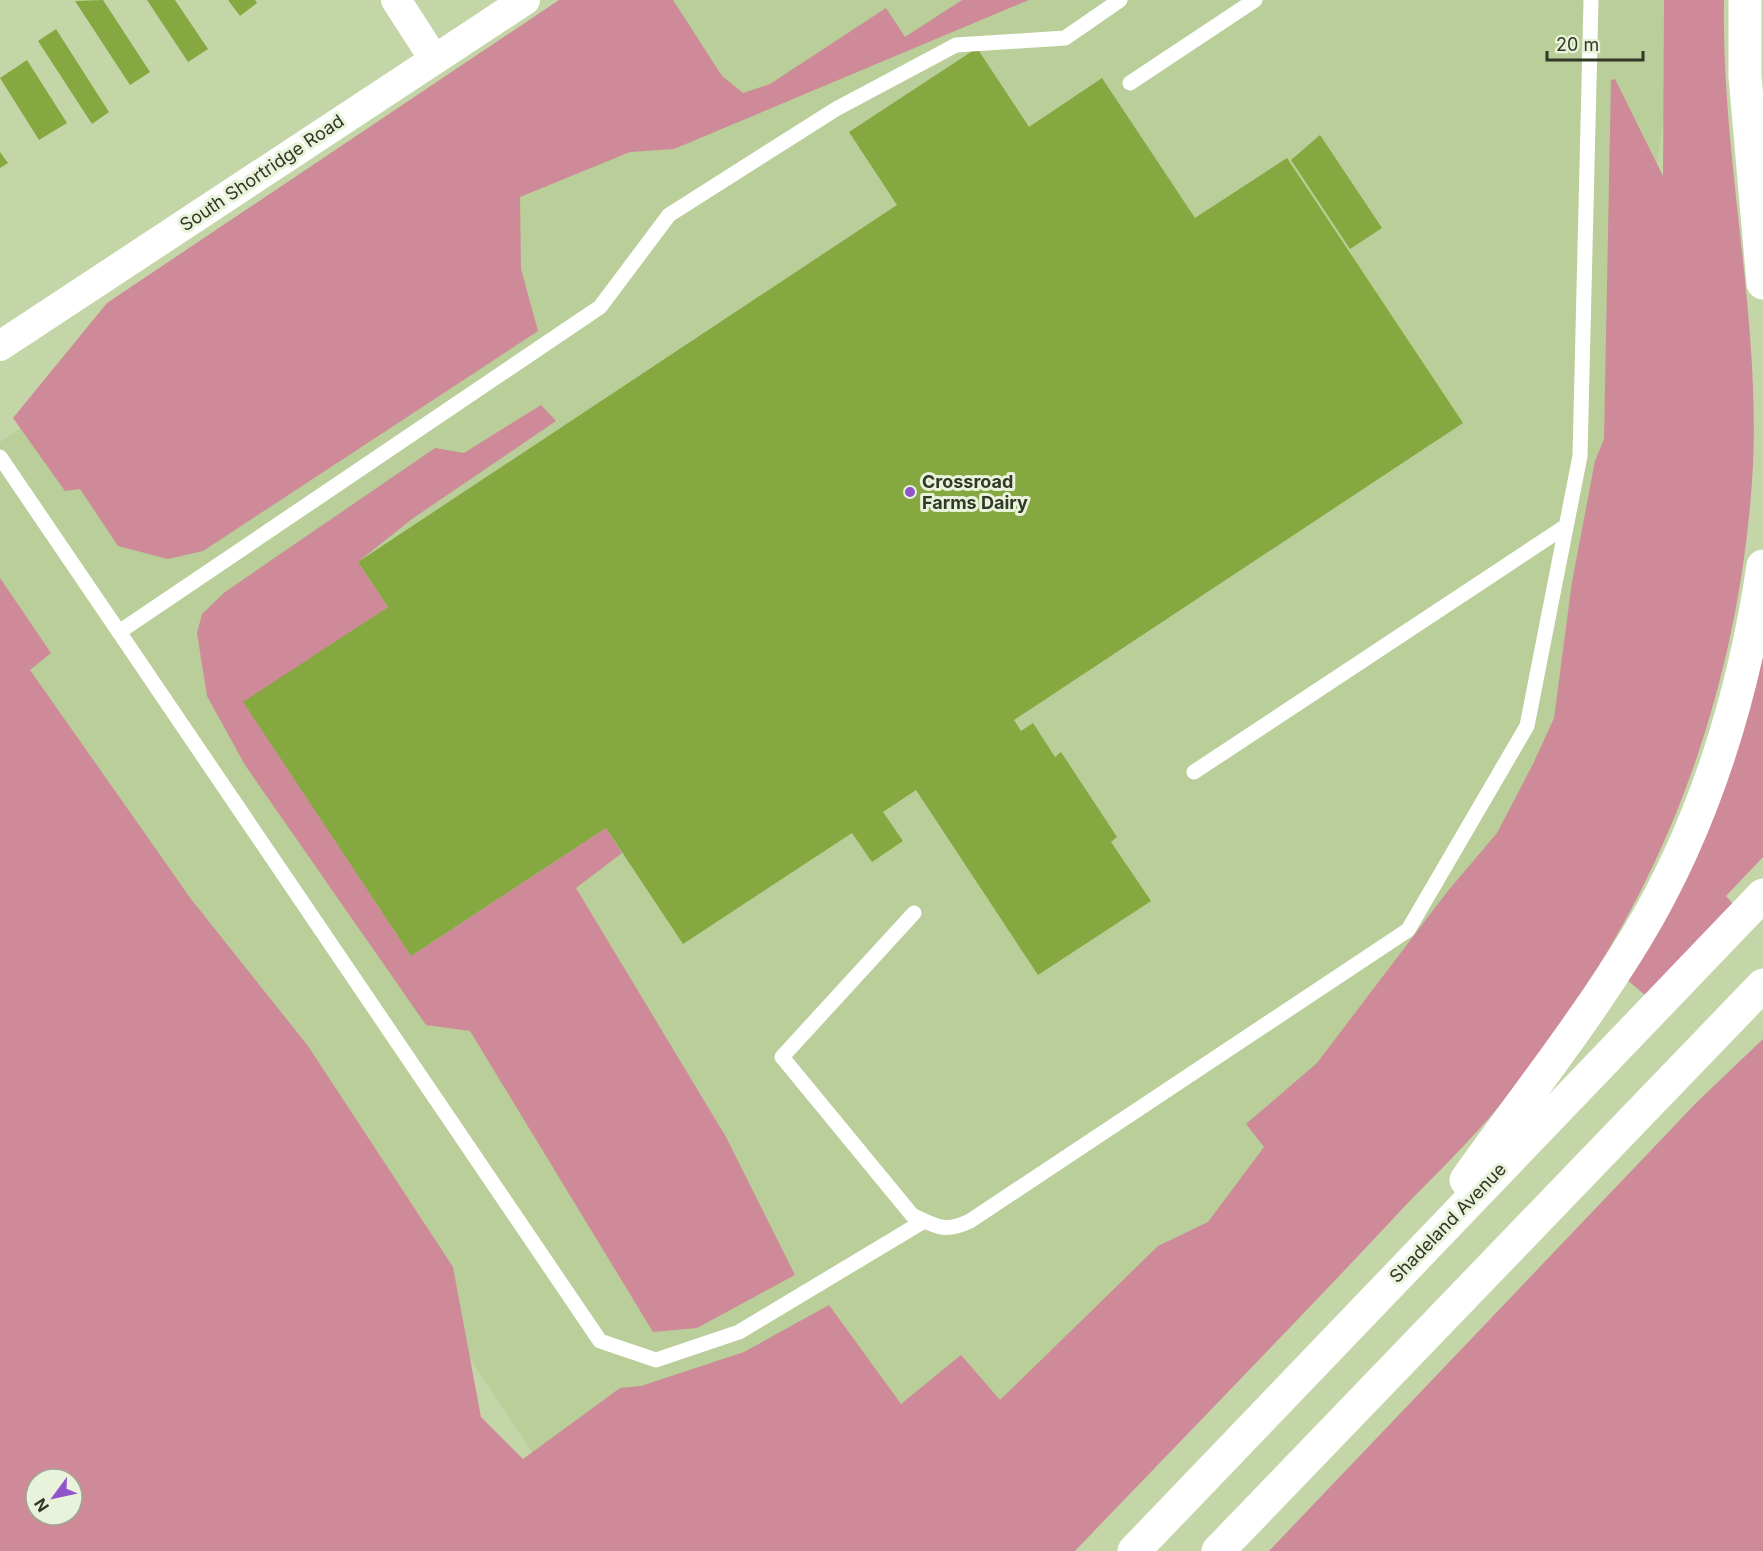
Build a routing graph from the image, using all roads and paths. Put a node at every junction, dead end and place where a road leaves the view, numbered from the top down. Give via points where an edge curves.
1 (396, 0) edge
2 (525, 0) edge
3 (1120, 0) edge
4 (1256, 0) edge
5 (1591, 0) edge
6 (1745, 0) edge
7 (434, 59) junction
8 (1130, 83) dead end
9 (1763, 283) edge
10 (0, 346) edge
11 (0, 457) edge
12 (1566, 526) junction
13 (1763, 566) edge
14 (119, 632) junction
15 (1194, 772) dead end
16 (1763, 895) edge
17 (914, 913) dead end
18 (1763, 985) edge
19 (1763, 999) edge
20 (1734, 1014) junction
21 (924, 1221) junction
22 (1399, 1274) junction
23 (1134, 1551) edge
24 (1218, 1551) edge

1 - 7 street
2 - 7 street, South Shortridge Road
3 - 14 lane via 1065,38 957,45 826,115 669,215 600,307
4 - 8 lane
5 - 12 lane via 1580,456
6 - 9 highway via 1745,76
7 - 10 street, South Shortridge Road
11 - 14 lane
12 - 15 lane
12 - 21 lane via 1527,726 1408,930 970,1221 952,1229
13 - 22 highway via 1751,635 1721,749 1657,898 1596,1000
14 - 21 lane via 600,1341 656,1360 739,1332
16 - 22 highway, Shadeland Avenue
17 - 21 lane via 782,1057 899,1201
18 - 20 highway
19 - 20 highway
20 - 24 highway
22 - 23 highway, Shadeland Avenue

